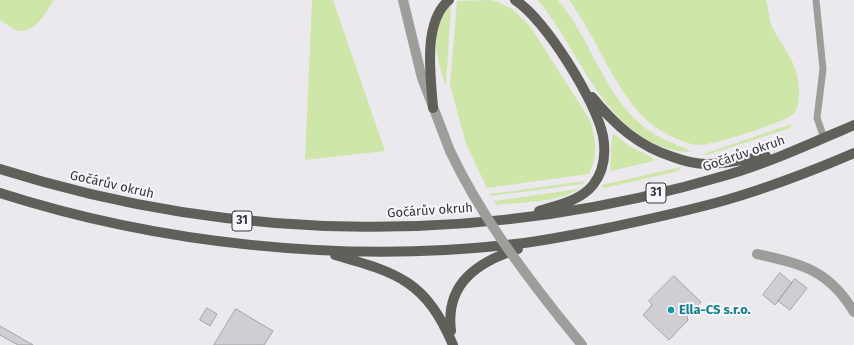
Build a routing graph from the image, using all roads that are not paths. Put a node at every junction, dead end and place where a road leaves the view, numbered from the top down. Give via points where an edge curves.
1 (403, 0) edge
2 (449, 0) edge
3 (515, 0) edge
4 (816, 0) edge
5 (572, 71) junction
6 (433, 108) junction
7 (854, 125) edge
8 (824, 138) junction
9 (794, 151) junction
10 (854, 153) edge
11 (0, 169) edge
12 (0, 193) edge
13 (514, 219) junction
14 (548, 240) junction
15 (319, 250) junction
16 (757, 254) dead end
17 (854, 312) edge
18 (453, 345) edge
19 (582, 345) edge

1 - 6 street via 415,53
2 - 6 main road via 440,11 432,35 430,56
3 - 5 main road via 542,26
4 - 8 lane via 823,69 817,118
5 - 9 main road via 616,125 638,141 668,156 690,163 718,164
5 - 13 main road via 592,107 603,135 604,157 598,176 588,191 579,197
6 - 19 street, bridge via 450,151 489,223 513,259
7 - 8 main road, Gočárův okruh / 31
8 - 9 main road, Gočárův okruh / 31
9 - 13 main road, Gočárův okruh / 31 via 684,187 568,212
10 - 14 main road, 31 via 799,176 726,200 648,220
11 - 13 main road, Gočárův okruh / 31 via 84,193 158,209 236,220 353,228
12 - 15 main road, 31 via 102,221 169,234
14 - 15 main road, 31 via 459,249 360,252
14 - 18 main road via 491,259 464,280 450,309
15 - 18 main road via 377,267 408,282 438,315
16 - 17 street via 797,263 813,270 838,289

